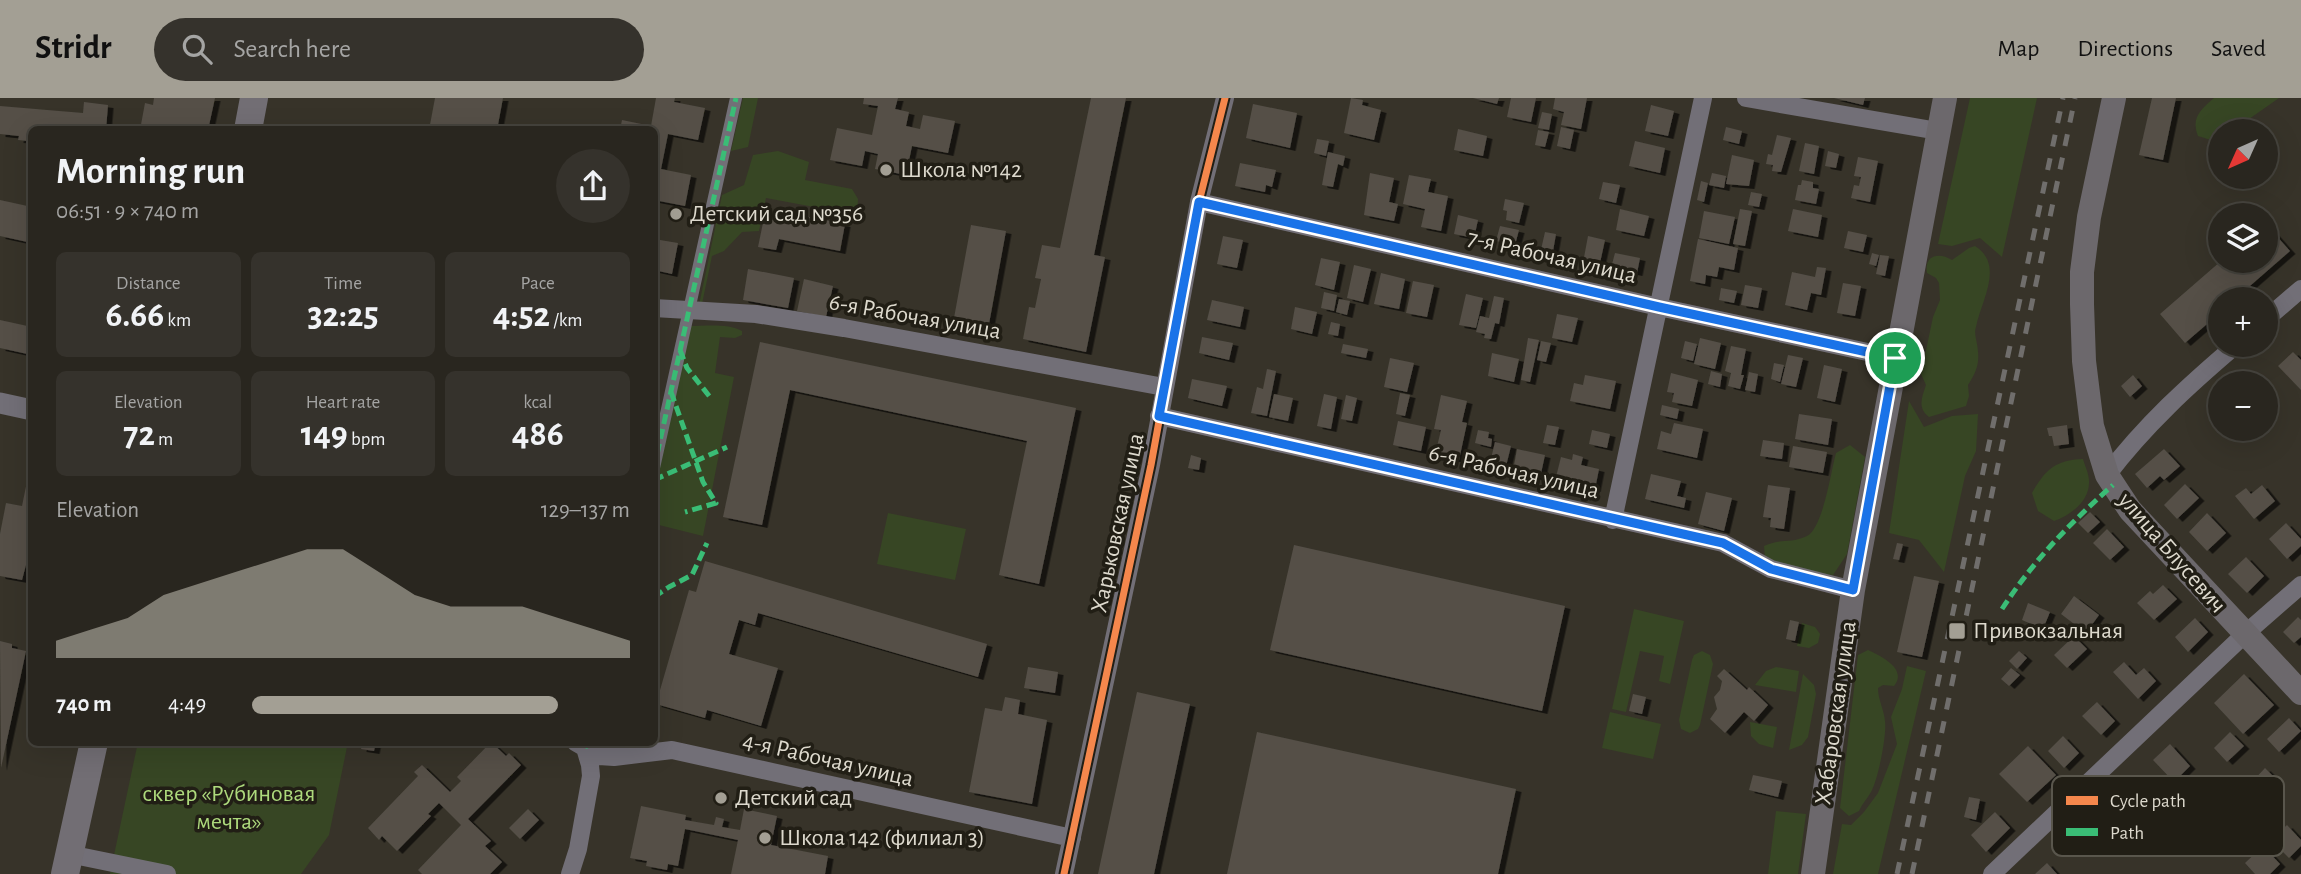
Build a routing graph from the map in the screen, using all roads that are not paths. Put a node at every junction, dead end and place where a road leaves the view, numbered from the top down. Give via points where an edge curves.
1 (254, 98) edge
2 (736, 98) edge
3 (1225, 98) edge
4 (1703, 98) edge
5 (1746, 98) edge
6 (1945, 98) edge
7 (2114, 98) edge
8 (249, 126) edge
9 (1938, 131) junction
10 (1199, 202) junction
11 (2301, 289) edge
12 (1659, 307) junction
13 (658, 308) edge
14 (2278, 309) edge
15 (689, 311) junction
16 (2222, 357) edge
17 (1895, 358) junction
18 (1164, 387) junction
19 (0, 403) edge
20 (28, 409) edge
21 (1159, 416) junction
22 (658, 450) edge
23 (2107, 475) junction
24 (1613, 520) junction
25 (2301, 585) edge
26 (1853, 590) junction
27 (2245, 634) junction
28 (2301, 693) edge
29 (93, 746) edge
30 (584, 746) edge
31 (586, 746) edge
32 (2095, 776) edge
33 (2052, 817) edge
34 (1072, 838) junction
35 (67, 864) edge
36 (167, 874) edge
37 (570, 874) edge
38 (1064, 874) edge
39 (1813, 874) edge
40 (1992, 874) edge

1 - 8 main road
2 - 15 street
3 - 10 street, Харьковская улица
4 - 12 street
5 - 9 street
6 - 9 main road, Хабаровская улица
7 - 23 main road, улица Блусевич via 2082,272 2087,387 2092,426
9 - 17 main road, Хабаровская улица
10 - 12 street, 7-я Рабочая улица
10 - 18 street, Харьковская улица
11 - 14 street
12 - 17 street, 7-я Рабочая улица
12 - 24 street
13 - 15 street, 6-я Рабочая улица
15 - 18 street, 6-я Рабочая улица via 756,314 844,328
15 - 22 street
16 - 23 street via 2147,426
17 - 26 main road, Хабаровская улица
18 - 21 street, Харьковская улица
19 - 20 street
21 - 24 street, 6-я Рабочая улица
21 - 34 street, Харьковская улица
23 - 27 main road, улица Блусевич via 2130,510
24 - 26 street, 6-я Рабочая улица via 1723,543 1771,569
25 - 27 street
26 - 39 main road, Хабаровская улица
27 - 28 main road, улица Блусевич
27 - 32 street
29 - 35 main road
30 - 37 street via 591,776
31 - 34 street, 4-я Рабочая улица via 599,756 614,757 672,750
33 - 40 street
34 - 38 street, Харьковская улица
35 - 36 street

